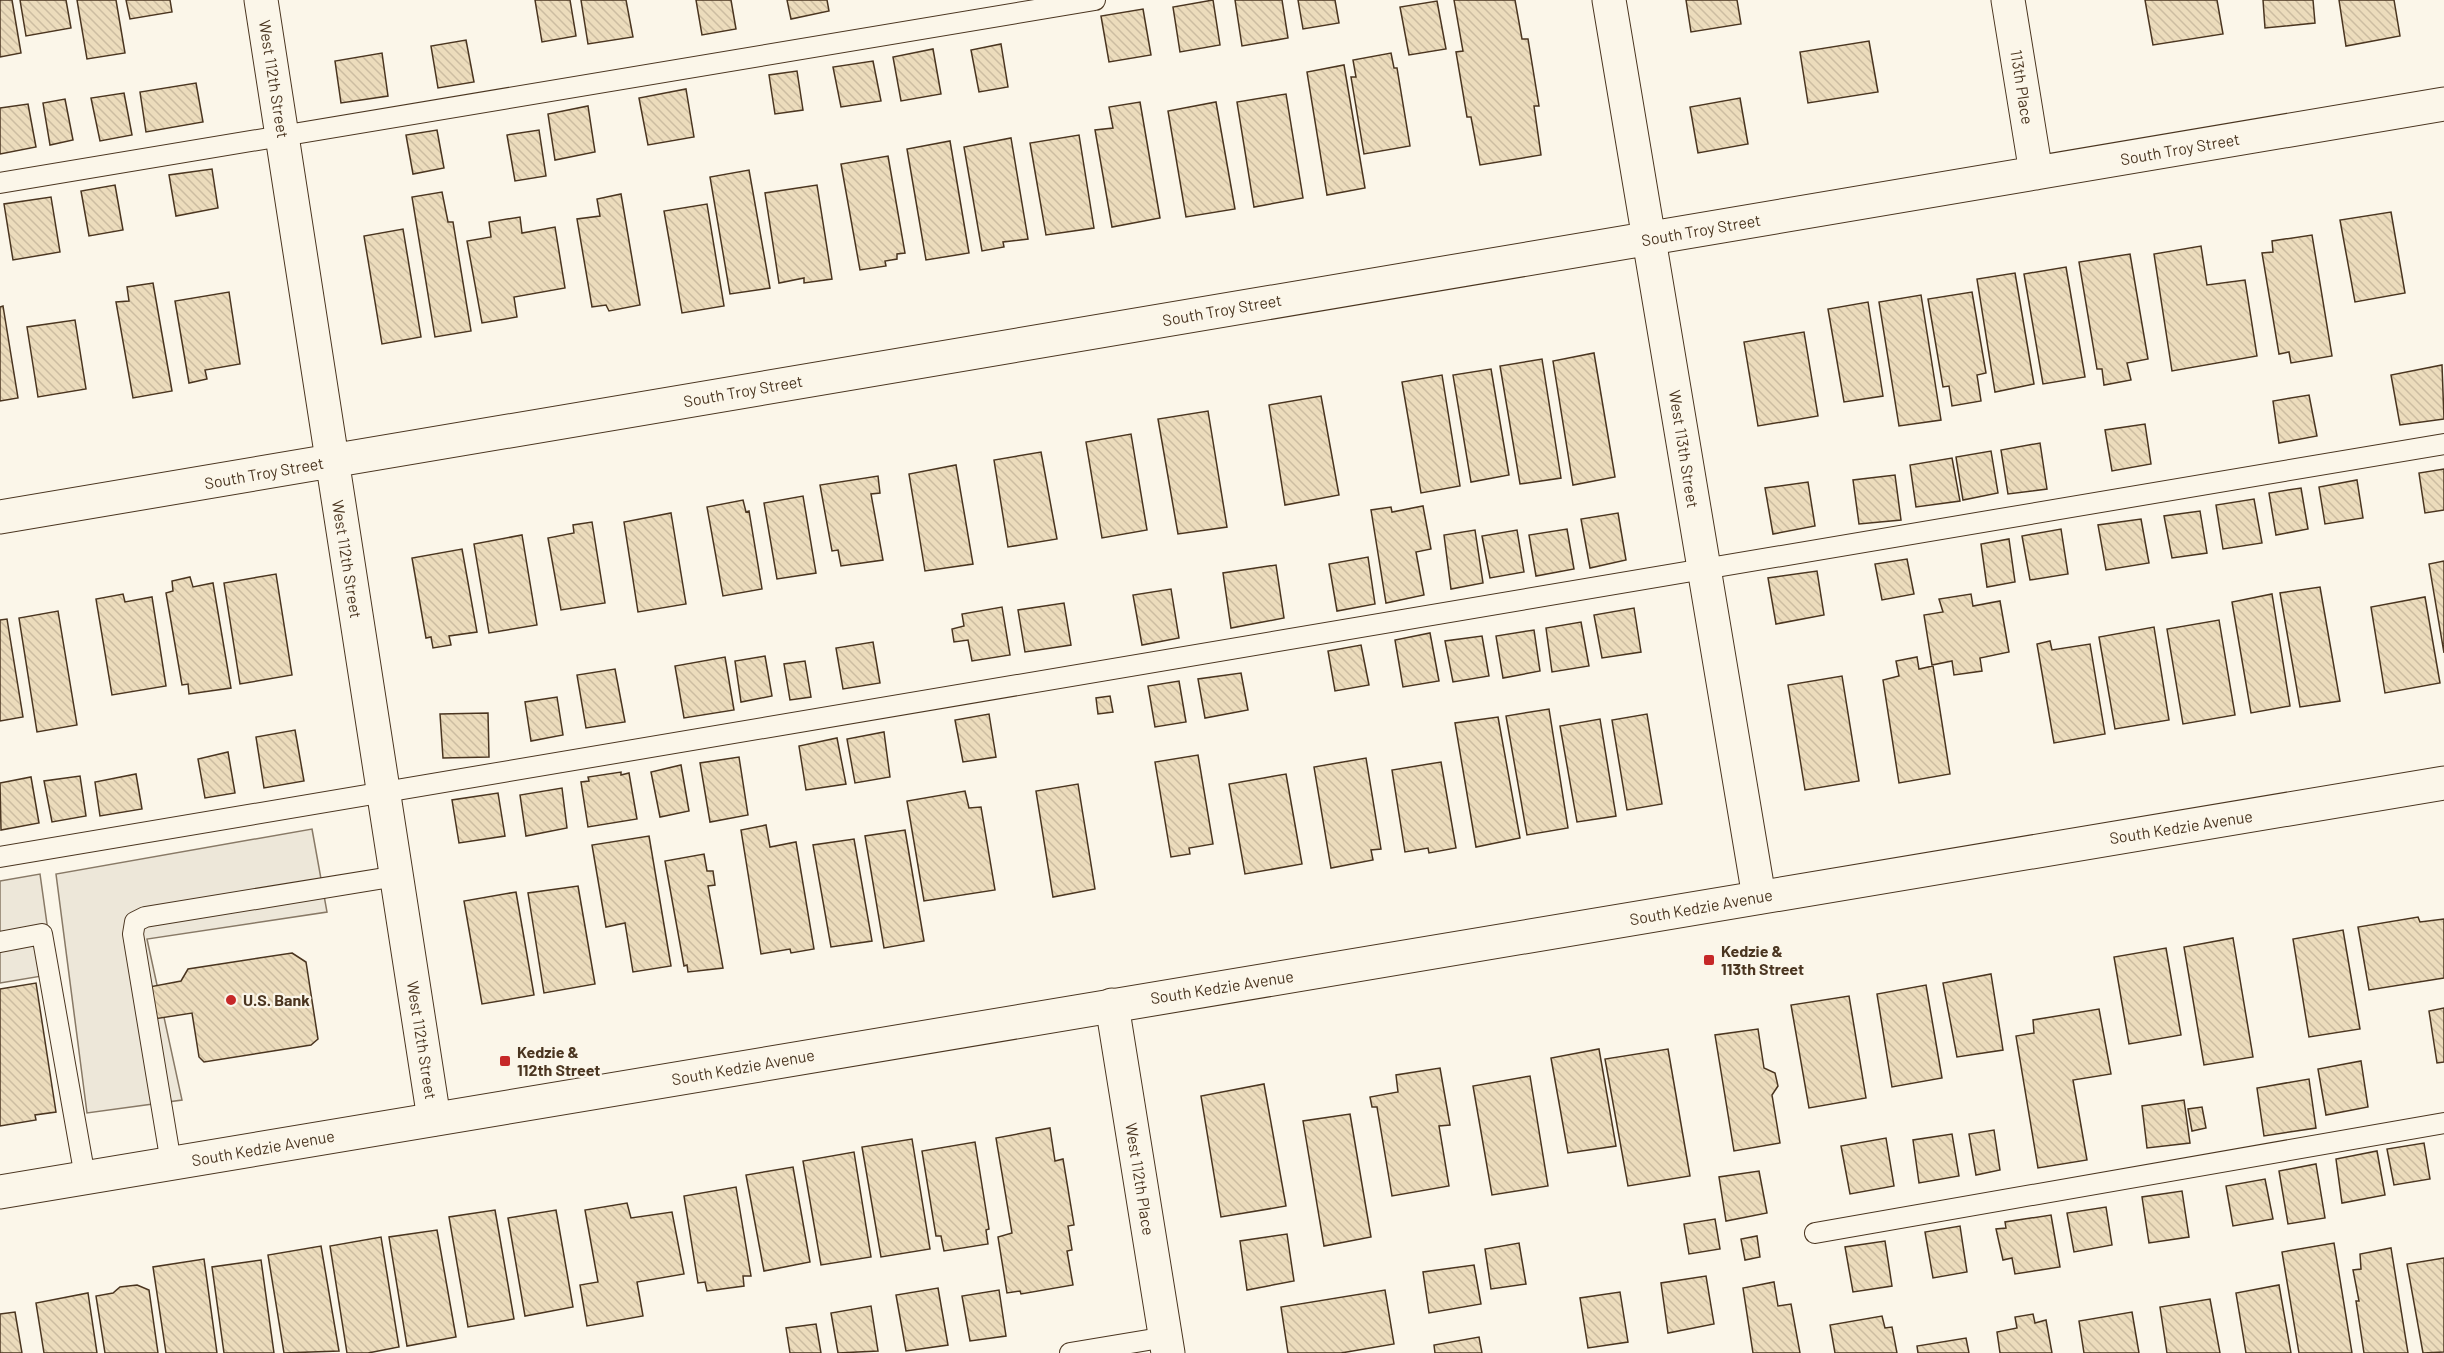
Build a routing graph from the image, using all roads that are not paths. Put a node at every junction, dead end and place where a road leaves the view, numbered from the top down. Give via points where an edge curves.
1 (261, 0) edge
2 (1095, 0) edge
3 (1609, 0) edge
4 (2008, 0) edge
5 (2444, 104) edge
6 (282, 135) junction
7 (2036, 173) junction
8 (0, 183) edge
9 (1648, 238) junction
10 (2444, 444) edge
11 (332, 461) junction
12 (0, 517) edge
13 (1704, 571) junction
14 (2444, 783) edge
15 (383, 790) junction
16 (0, 856) edge
17 (397, 876) junction
18 (1759, 897) junction
19 (0, 942) edge
20 (1112, 1005) junction
21 (434, 1119) junction
22 (2444, 1123) edge
23 (171, 1163) junction
24 (85, 1178) junction
25 (0, 1192) edge
26 (1815, 1233) dead end
27 (1167, 1345) edge
28 (1070, 1353) edge

1 - 6 street, West 112th Street
2 - 6 lane
3 - 9 street, West 113th Street
4 - 7 street, 113th Place
5 - 7 street, South Troy Street
6 - 8 lane
6 - 11 street, West 112th Street
7 - 9 street, South Troy Street
9 - 11 street, South Troy Street
9 - 13 street, West 113th Street
10 - 13 lane
11 - 12 street, South Troy Street
11 - 15 street, West 112th Street
13 - 15 lane
13 - 18 street, West 113th Street
14 - 18 street, South Kedzie Avenue
15 - 16 lane
15 - 17 street, West 112th Street
17 - 21 street, West 112th Street
17 - 23 lane via 145,917 135,922 133,934
18 - 20 street, South Kedzie Avenue
19 - 24 lane via 42,934
20 - 21 street, South Kedzie Avenue
20 - 27 street, West 112th Place
21 - 23 street, South Kedzie Avenue
22 - 26 lane
23 - 24 street, South Kedzie Avenue
24 - 25 street, South Kedzie Avenue
27 - 28 lane

